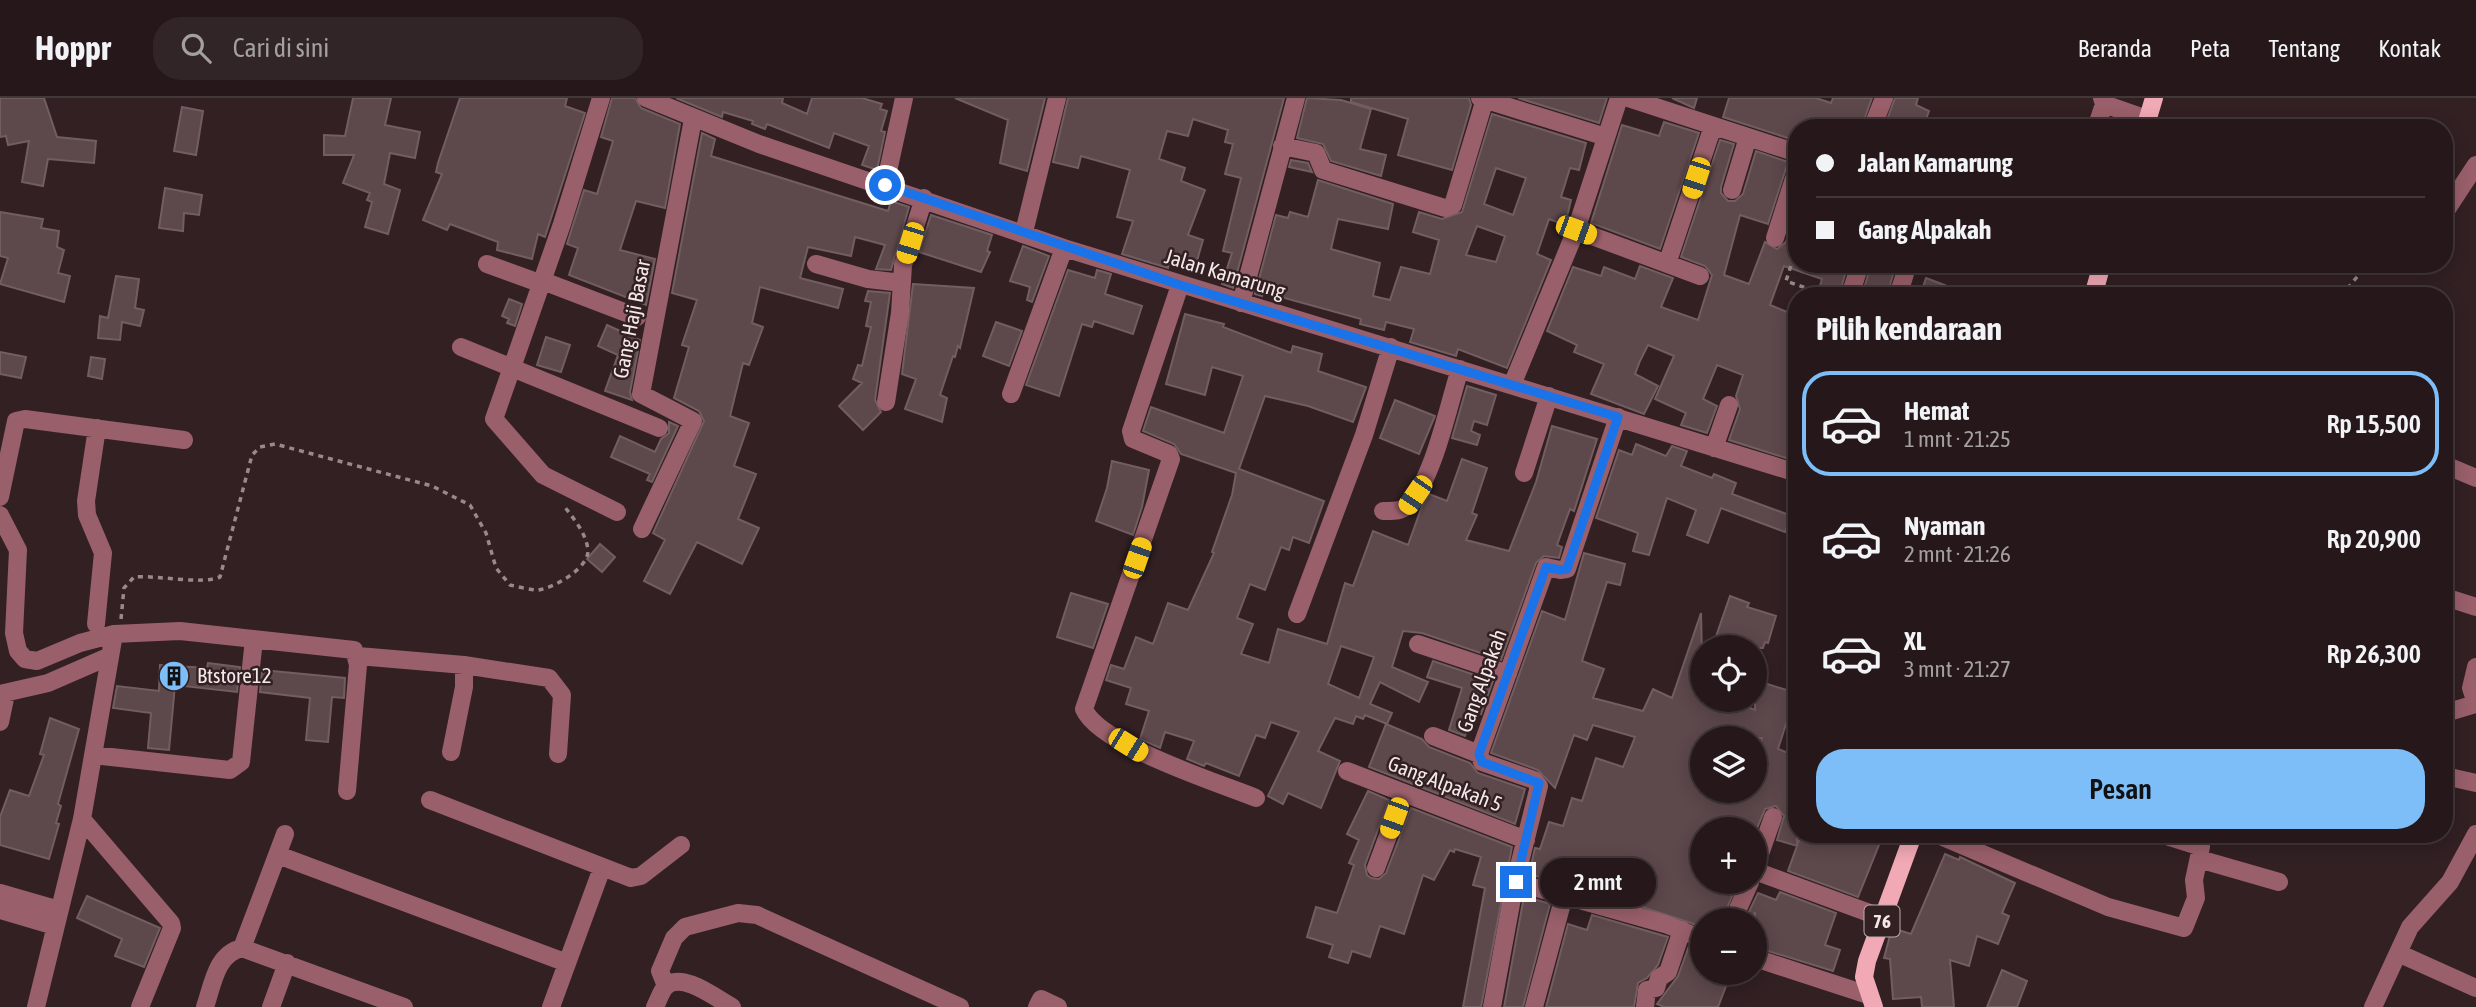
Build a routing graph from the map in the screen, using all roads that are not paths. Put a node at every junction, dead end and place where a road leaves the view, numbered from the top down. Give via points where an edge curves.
1 (601, 98) edge
2 (646, 98) edge
3 (904, 98) edge
4 (1057, 98) edge
5 (1296, 98) edge
6 (1619, 98) edge
7 (1628, 98) edge
8 (1884, 98) edge
9 (2154, 98) edge
10 (1483, 99) edge
11 (2103, 101) edge
12 (1676, 105) edge
13 (692, 119) junction
14 (1876, 119) edge
15 (2098, 119) edge
16 (2138, 119) edge
17 (2147, 119) edge
18 (1713, 125) junction
19 (1605, 137) junction
20 (1748, 137) junction
21 (1282, 146) junction
22 (1788, 150) edge
23 (2476, 165) edge
24 (885, 185) junction
25 (1732, 190) dead end
26 (1788, 197) edge
27 (924, 198) junction
28 (2453, 200) edge
29 (1576, 230) junction
30 (1024, 232) junction
31 (1775, 238) dead end
32 (1064, 248) junction
33 (487, 264) dead end
34 (816, 264) dead end
35 (1667, 264) junction
36 (1700, 276) dead end
37 (902, 282) junction
38 (542, 283) junction
39 (1180, 285) junction
40 (1241, 303) junction
41 (637, 317) dead end
42 (461, 347) dead end
43 (1391, 347) junction
44 (511, 367) junction
45 (1460, 369) junction
46 (1512, 385) junction
47 (1011, 394) dead end
48 (1549, 396) junction
49 (886, 402) dead end
50 (1729, 405) dead end
51 (1618, 417) junction
52 (659, 428) dead end
53 (97, 429) junction
54 (184, 440) dead end
55 (1714, 448) junction
56 (1788, 464) edge
57 (2453, 468) edge
58 (1524, 472) dead end
59 (2476, 478) edge
60 (0, 497) edge
61 (1383, 510) dead end
62 (617, 512) dead end
63 (0, 515) edge
64 (642, 529) dead end
65 (2453, 600) edge
66 (2476, 607) edge
67 (1297, 614) dead end
68 (96, 624) dead end
69 (116, 634) junction
70 (254, 639) junction
71 (1418, 644) dead end
72 (110, 656) junction
73 (358, 656) junction
74 (464, 666) junction
75 (2476, 668) edge
76 (1508, 674) junction
77 (3, 694) edge
78 (2474, 698) edge
79 (2453, 709) edge
80 (0, 722) edge
81 (1433, 736) dead end
82 (451, 752) dead end
83 (558, 754) dead end
84 (1479, 754) junction
85 (93, 755) junction
86 (1348, 771) dead end
87 (2453, 778) edge
88 (2476, 783) edge
89 (347, 791) dead end
90 (1404, 793) junction
91 (1256, 798) dead end
92 (430, 800) dead end
93 (1773, 817) dead end
94 (82, 819) junction
95 (285, 834) dead end
96 (2476, 834) edge
97 (1767, 835) edge
98 (99, 838) junction
99 (1526, 840) junction
100 (1910, 843) edge
101 (1957, 843) edge
102 (2195, 843) edge
103 (681, 845) dead end
104 (74, 852) junction
105 (278, 855) junction
106 (2199, 859) junction
107 (602, 868) junction
108 (1376, 868) dead end
109 (1767, 874) edge
110 (1516, 882) junction
111 (2279, 882) dead end
112 (0, 893) edge
113 (1564, 896) junction
114 (26, 909) junction
115 (0, 910) edge
116 (57, 918) junction
117 (1883, 918) junction
118 (1682, 930) junction
119 (1690, 933) edge
120 (242, 948) junction
121 (2398, 953) junction
122 (567, 962) junction
123 (1767, 962) edge
124 (287, 963) junction
125 (666, 986) junction
126 (2476, 988) edge
127 (1871, 1001) edge
128 (2379, 1005) edge
129 (36, 1007) edge
130 (140, 1007) edge
131 (205, 1007) edge
132 (271, 1007) edge
133 (404, 1007) edge
134 (551, 1007) edge
135 (654, 1007) edge
136 (732, 1007) edge
137 (960, 1007) edge
138 (1037, 1007) edge
139 (1058, 1007) edge
140 (1492, 1007) edge
141 (1534, 1007) edge
142 (1645, 1007) edge

1 - 38 street
2 - 13 street, Jalan Kamarung
3 - 24 street
4 - 30 street
5 - 21 street
6 - 19 street
7 - 12 street
8 - 14 street
9 - 17 main road
10 - 19 street
10 - 21 street via 1452,205 1446,208 1344,178 1323,170 1316,153
11 - 15 street
11 - 16 street
12 - 18 street
13 - 24 street, Jalan Kamarung
13 - 64 street, Gang Haji Basar via 641,394 693,421
18 - 20 street
18 - 35 street
19 - 29 street
20 - 22 street
20 - 25 street
21 - 40 street
23 - 28 street
24 - 27 street, Jalan Kamarung
26 - 31 street
27 - 30 street, Jalan Kamarung
27 - 37 street
29 - 35 street
29 - 46 street
30 - 32 street, Jalan Kamarung
32 - 39 street, Jalan Kamarung
32 - 47 street
33 - 38 street
34 - 37 street via 868,279
35 - 36 street
37 - 49 street
38 - 41 street
38 - 44 street
39 - 40 street, Jalan Kamarung
39 - 91 street via 1130,431 1133,439 1169,454 1171,460 1084,709 1100,726 1141,753
40 - 43 street, Jalan Kamarung
42 - 44 street
43 - 45 street, Jalan Kamarung
43 - 67 street via 1364,435
44 - 52 street
44 - 62 street via 494,419 543,475
45 - 46 street, Jalan Kamarung
45 - 61 street via 1432,464 1407,507
46 - 48 street, Jalan Kamarung
48 - 51 street, Jalan Kamarung
48 - 58 street
50 - 55 street
51 - 55 street, Jalan Kamarung
51 - 76 street, Gang Alpakah via 1567,569 1546,567
53 - 54 street
53 - 60 street via 16,421
53 - 68 street via 86,501 103,553
55 - 56 street, Jalan Kamarung
57 - 59 street
63 - 69 street via 18,550 14,633 25,659 37,662 80,643
65 - 66 street
69 - 70 street via 180,631
69 - 72 street
70 - 73 street via 349,649
70 - 85 street via 237,768
71 - 76 street
72 - 77 street via 48,683
72 - 85 street
73 - 74 street
73 - 89 street
74 - 82 street
74 - 83 street via 549,678 557,685 562,695
75 - 78 street
76 - 84 street, Gang Alpakah
77 - 80 street
78 - 79 street
81 - 84 street
84 - 99 street, Gang Alpakah via 1482,762 1539,783
85 - 94 street
86 - 90 street, Gang Alpakah 5
87 - 88 street
90 - 99 street, Gang Alpakah 5
90 - 108 street
92 - 107 street
93 - 97 street
94 - 98 street
94 - 104 street
95 - 105 street
96 - 121 street via 2450,882 2417,916
98 - 104 street via 90,838
98 - 130 street via 171,923
99 - 110 street, Gang Alpakah
100 - 117 main road, 76
101 - 106 street via 2108,907 2179,929 2188,925 2196,898
102 - 106 street via 2199,844
103 - 107 street via 635,878
104 - 116 street
105 - 120 street
105 - 122 street
106 - 111 street
107 - 122 street
109 - 117 street
110 - 113 street
110 - 140 street, Gang Alpakah
112 - 114 street
113 - 118 street
113 - 141 street
114 - 115 street
114 - 116 street
116 - 129 street
117 - 127 main road, 76 via 1864,976
118 - 119 street
118 - 142 street via 1668,972 1659,978 1656,988 1647,990
120 - 124 street
120 - 131 street via 230,951 222,960
121 - 126 street
121 - 128 street
122 - 134 street
123 - 127 street
124 - 132 street
124 - 133 street
125 - 135 street
125 - 136 street via 676,980 686,982
125 - 137 street via 660,971 663,958 685,927 747,914
138 - 139 street via 1041,999

